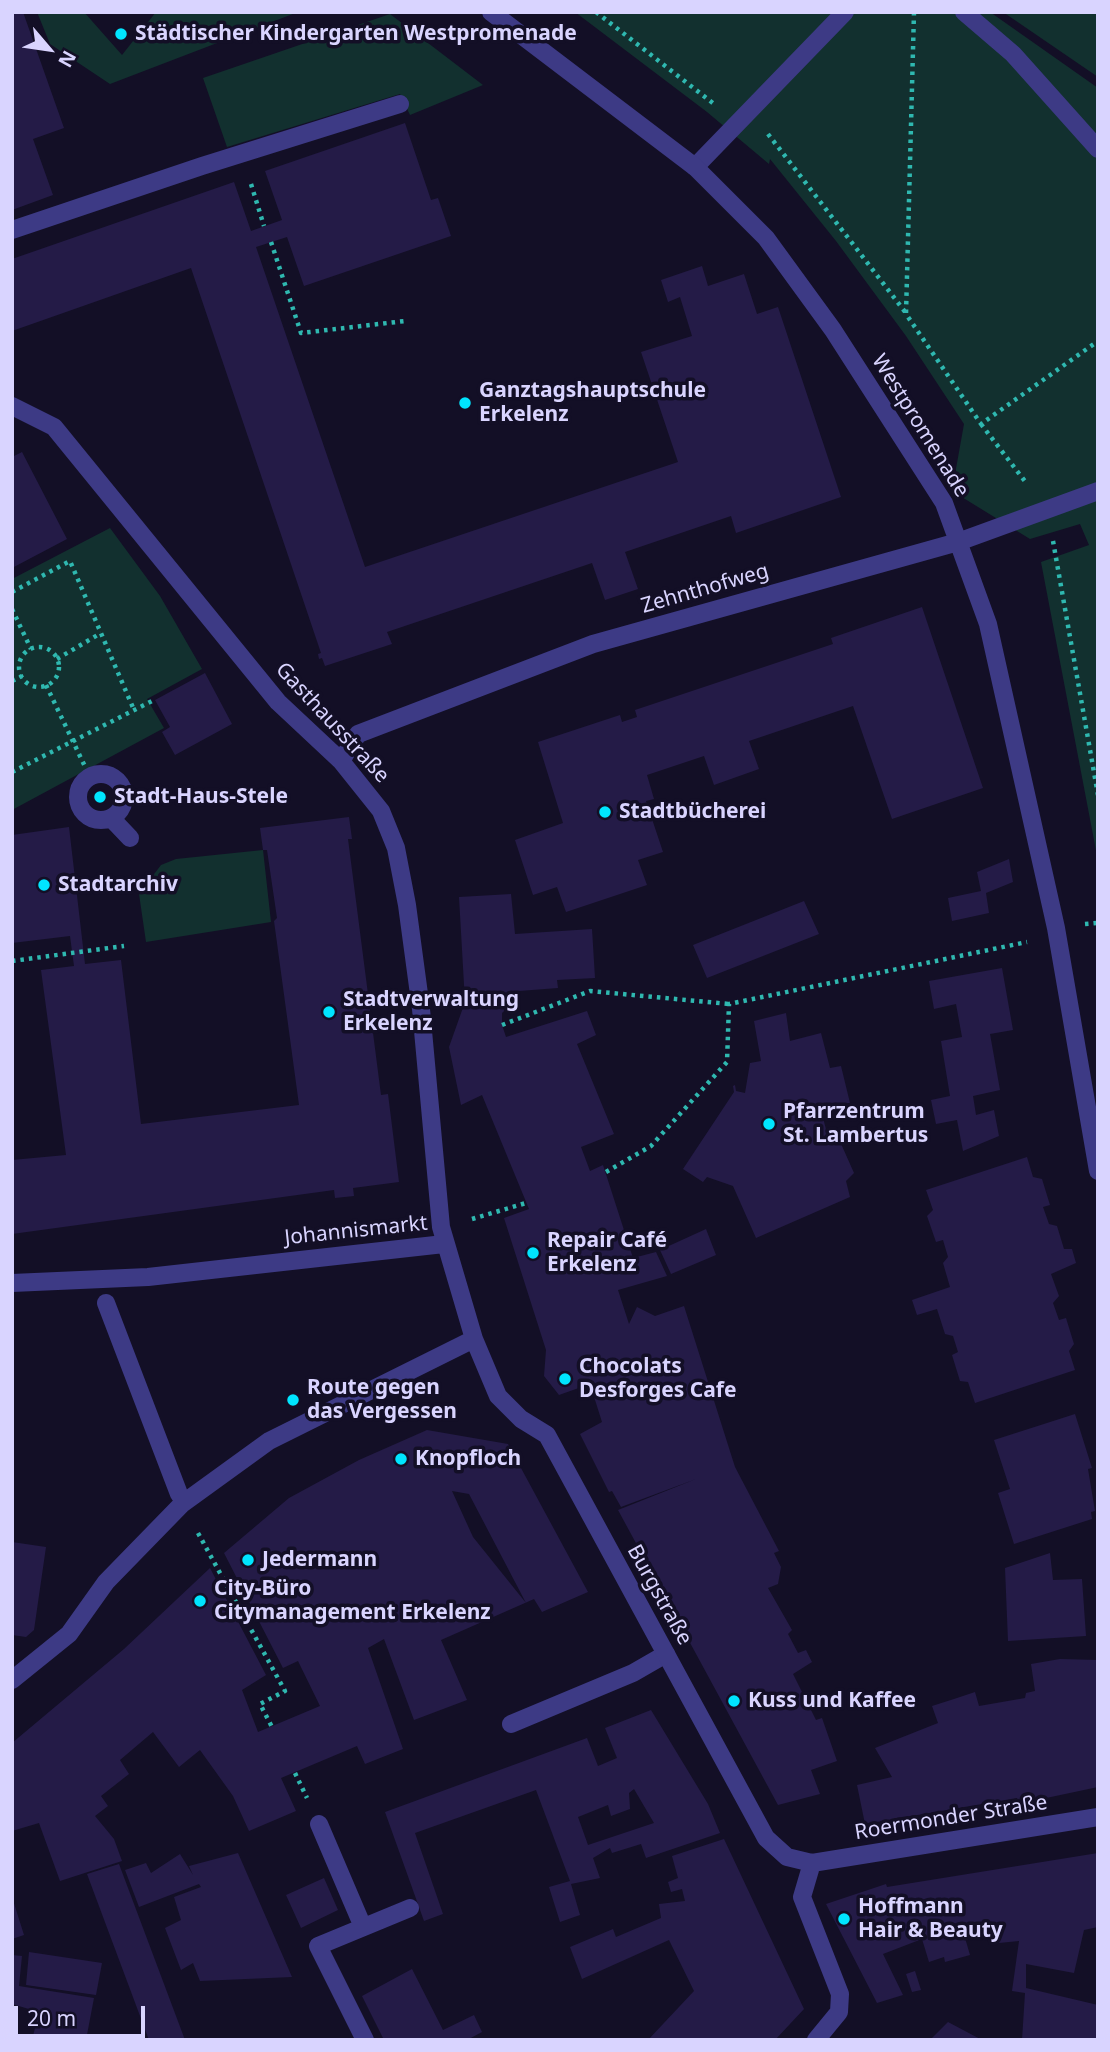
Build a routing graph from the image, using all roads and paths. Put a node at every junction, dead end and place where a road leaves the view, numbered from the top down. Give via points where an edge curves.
1 (491, 12) edge
2 (596, 12) edge
3 (845, 12) edge
4 (914, 12) edge
5 (964, 12) edge
6 (400, 104) dead end
7 (743, 116) junction
8 (1098, 149) edge
9 (241, 153) junction
10 (695, 167) junction
11 (264, 226) dead end
12 (12, 230) edge
13 (271, 242) dead end
14 (906, 314) junction
15 (405, 321) dead end
16 (1098, 341) edge
17 (12, 406) edge
18 (981, 424) junction
19 (1098, 491) edge
20 (1047, 510) junction
21 (958, 542) junction
22 (12, 592) edge
23 (12, 609) edge
24 (101, 633) junction
25 (31, 649) junction
26 (57, 659) junction
27 (22, 676) junction
28 (12, 681) edge
29 (46, 685) junction
30 (152, 701) dead end
31 (134, 710) junction
32 (74, 741) junction
33 (341, 761) junction
34 (12, 772) edge
35 (90, 777) junction
36 (1098, 795) edge
37 (111, 818) junction
38 (130, 838) dead end
39 (1056, 928) junction
40 (124, 946) dead end
41 (12, 961) edge
42 (729, 1004) junction
43 (502, 1025) dead end
44 (1098, 1171) edge
45 (606, 1172) dead end
46 (526, 1203) dead end
47 (443, 1236) junction
48 (12, 1283) edge
49 (106, 1303) dead end
50 (474, 1339) junction
51 (180, 1499) junction
52 (666, 1654) junction
53 (12, 1680) edge
54 (511, 1724) dead end
55 (272, 1727) dead end
56 (1098, 1817) edge
57 (319, 1824) dead end
58 (812, 1863) junction
59 (410, 1908) dead end
60 (363, 1927) junction
61 (366, 2040) edge
62 (816, 2040) edge

1 - 10 street, Westpromenade
2 - 7 path
3 - 7 street
4 - 14 path
5 - 8 street via 1013,54
6 - 9 street
7 - 10 street
7 - 14 path
9 - 11 path
9 - 12 street
10 - 21 street, Westpromenade via 766,238 833,330 944,503
13 - 15 path via 301,333
14 - 18 path
16 - 18 path
17 - 33 street, Gasthausstraße via 54,427 278,702
18 - 20 path
19 - 20 street, Zehnthofweg
20 - 21 street, Zehnthofweg
20 - 36 path
21 - 33 street, Zehnthofweg via 593,644 358,733
21 - 39 street, Westpromenade via 988,624
22 - 24 path via 70,561
23 - 25 path
24 - 26 path
24 - 31 path
25 - 26 path via 46,649
25 - 27 path via 21,661
26 - 29 path via 57,675
27 - 28 path
27 - 29 path via 30,684
29 - 32 path
30 - 31 path
31 - 32 path
32 - 34 path
32 - 35 path
33 - 47 street, Gasthausstraße via 381,811 396,848 421,1009
35 - 37 street via 78,793 83,812 102,821
35 - 37 street via 100,774 119,782 124,802
37 - 38 street
39 - 42 path via 1019,945
39 - 44 street, Westpromenade
40 - 41 path
42 - 43 path via 590,991
42 - 45 path via 727,1062 651,1146
46 - 47 path
47 - 48 street, Johannismarkt via 148,1277
47 - 50 street, Johannismarkt
49 - 51 street
50 - 51 street via 270,1441
50 - 52 street, Burgstraße via 498,1396 521,1419 547,1435
51 - 53 street via 106,1582 69,1634
51 - 55 path via 285,1691 260,1704
52 - 54 street via 634,1673
52 - 58 street, Burgstraße via 766,1838 787,1857
56 - 58 street, Roermonder Straße
57 - 60 street
58 - 62 street via 802,1896 840,1994 839,2012
59 - 60 street
60 - 61 street via 318,1945

